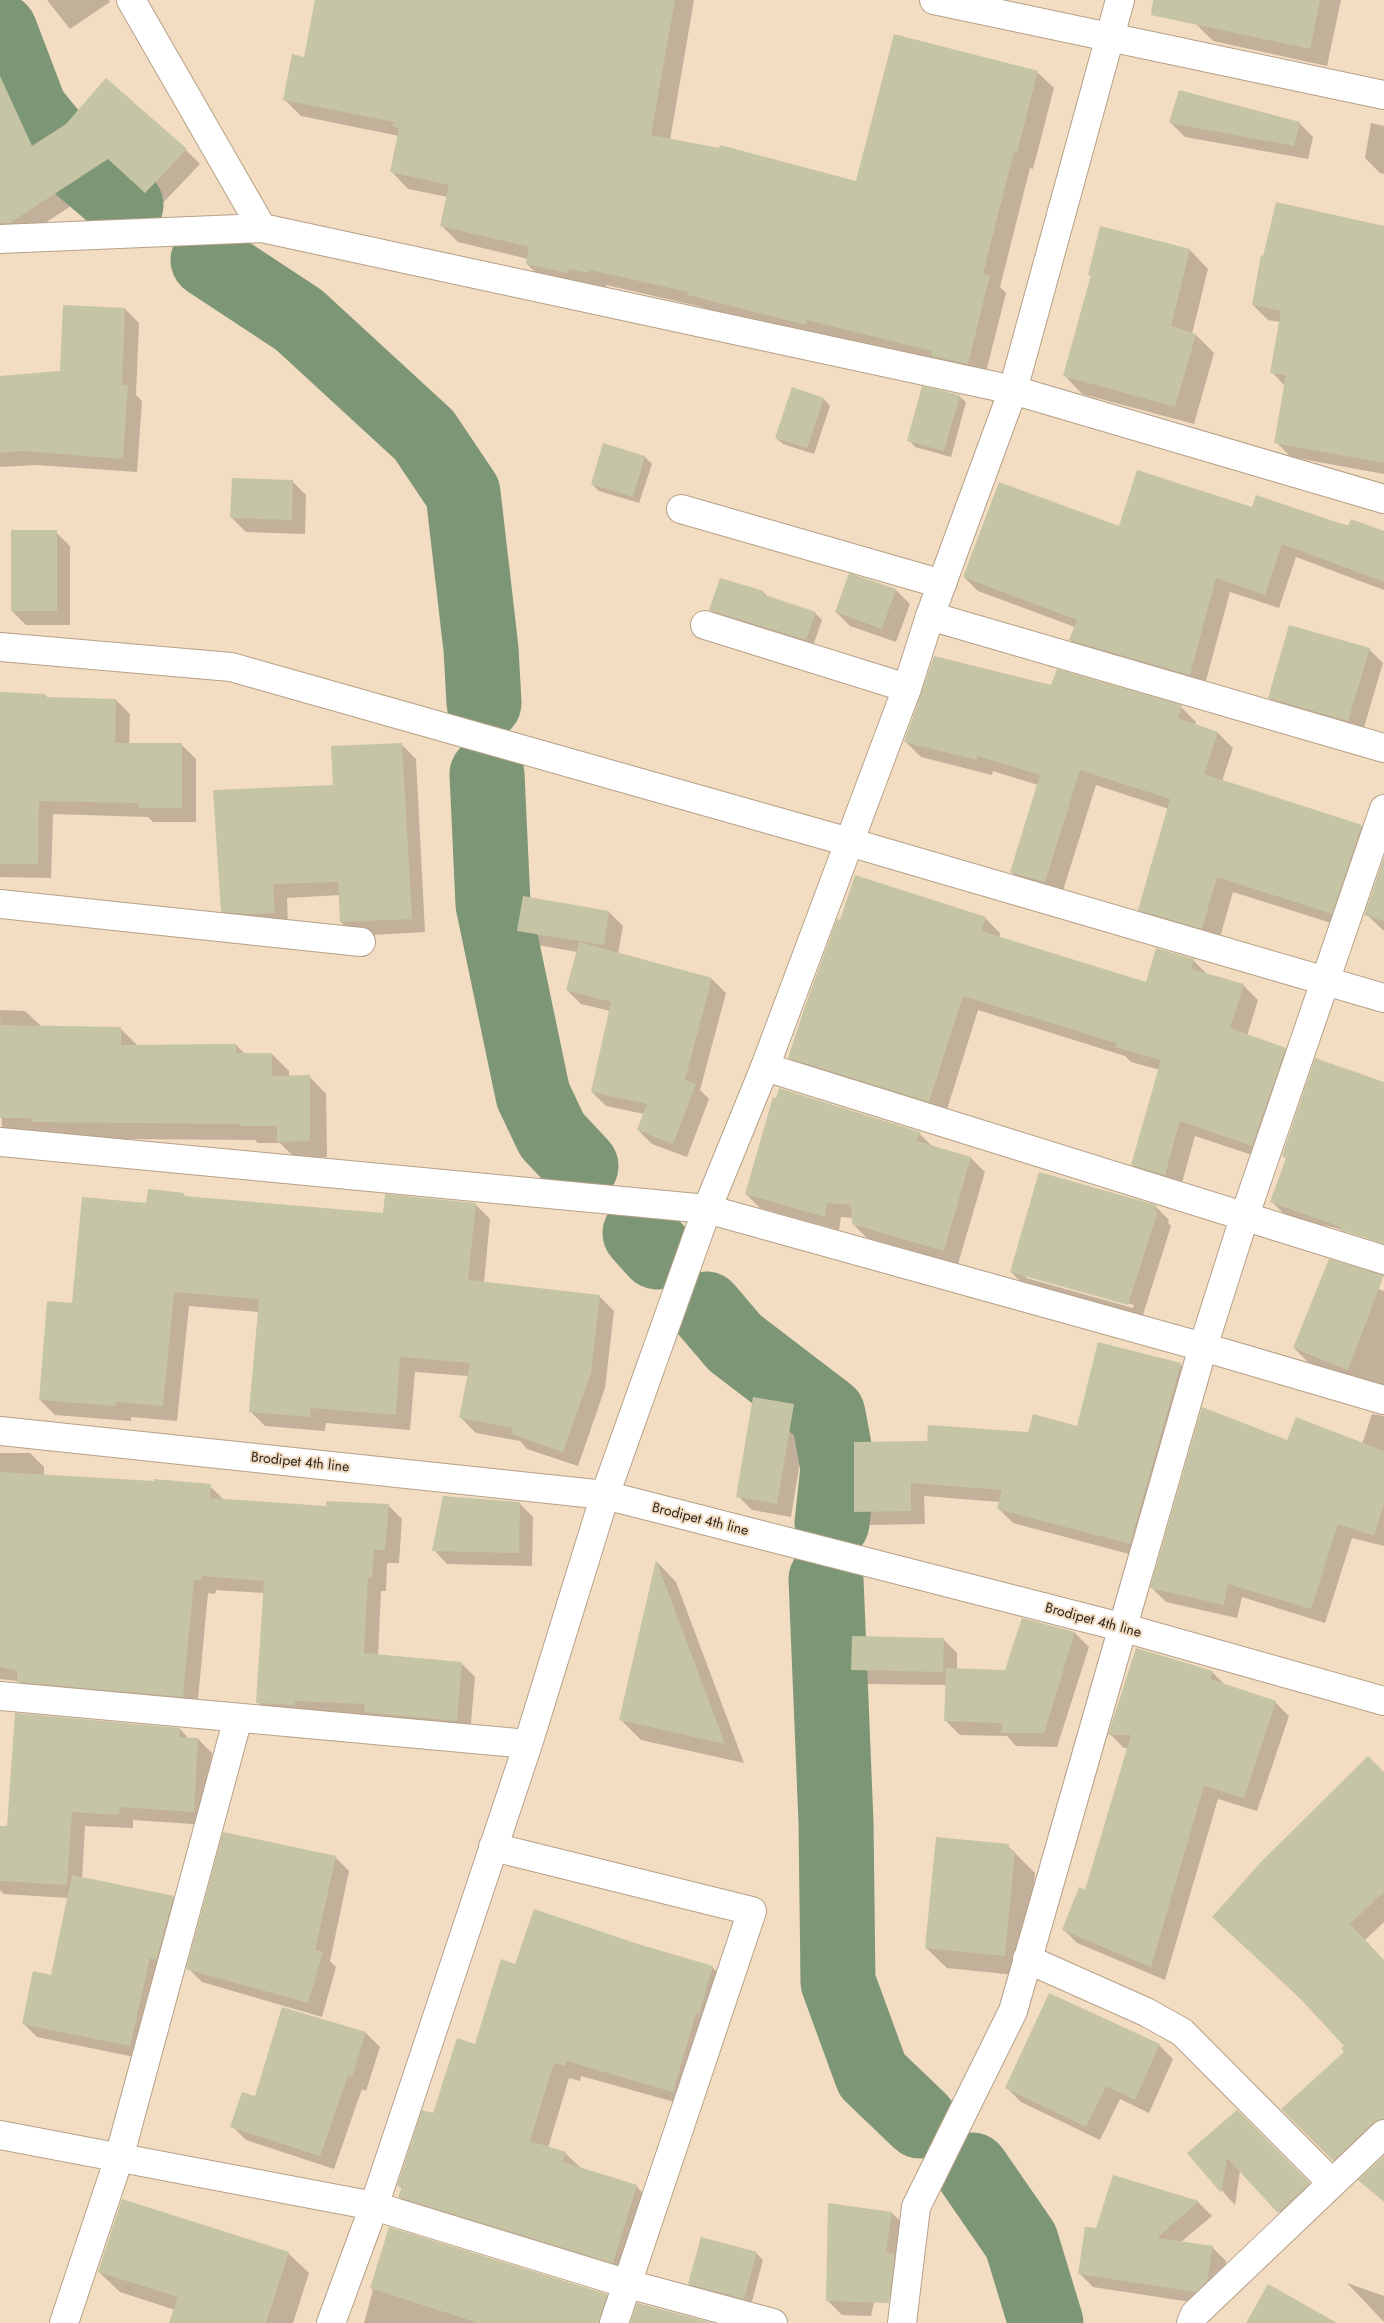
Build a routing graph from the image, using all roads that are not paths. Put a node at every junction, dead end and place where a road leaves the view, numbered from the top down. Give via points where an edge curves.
1 (131, 0) edge
2 (934, 0) edge
3 (1120, 0) edge
4 (1111, 38) junction
5 (1384, 95) edge
6 (262, 228) junction
7 (0, 239) edge
8 (1013, 390) junction
9 (1384, 499) edge
10 (682, 509) dead end
11 (942, 584) junction
12 (930, 616) junction
13 (705, 625) dead end
14 (0, 647) edge
15 (907, 688) junction
16 (1384, 748) edge
17 (1384, 809) edge
18 (849, 842) junction
19 (0, 904) edge
20 (361, 942) dead end
21 (1326, 980) junction
22 (1384, 998) edge
23 (765, 1067) junction
24 (0, 1142) edge
25 (707, 1209) junction
26 (1244, 1218) junction
27 (1384, 1260) edge
28 (1203, 1347) junction
29 (1384, 1400) edge
30 (0, 1431) edge
31 (605, 1495) junction
32 (1121, 1628) junction
33 (0, 1696) edge
34 (1384, 1701) edge
35 (238, 1718) junction
36 (528, 1744) junction
37 (493, 1847) junction
38 (1027, 1959) junction
39 (1384, 2134) edge
40 (0, 2135) edge
41 (119, 2158) junction
42 (1332, 2183) junction
43 (374, 2206) junction
44 (628, 2284) junction
45 (64, 2323) edge
46 (331, 2323) edge
47 (614, 2323) edge
48 (774, 2323) edge
49 (902, 2323) edge
50 (1191, 2323) edge

1 - 6 street
2 - 4 street
3 - 4 street
4 - 5 street
4 - 8 street
6 - 7 street
6 - 8 street
8 - 9 street
8 - 11 street
10 - 11 street
11 - 12 street
12 - 15 street
12 - 16 street
13 - 15 street
14 - 18 street via 231,667
15 - 18 street
17 - 21 street
18 - 21 street
18 - 23 street
19 - 20 street
21 - 22 street
21 - 26 street
23 - 25 street
23 - 26 street
24 - 25 street
25 - 28 street
25 - 31 street
26 - 27 street
26 - 28 street
28 - 29 street
28 - 32 street
30 - 31 street, Brodipet 4th line
31 - 32 street, Brodipet 4th line
31 - 36 street
32 - 34 street, Brodipet 4th line
32 - 38 street
33 - 35 street
35 - 36 street
35 - 41 street
36 - 37 street
37 - 43 street
37 - 44 street via 752,1911
38 - 42 street via 1146,2012 1182,2032
38 - 49 street via 1013,2011 916,2207
39 - 42 street
40 - 41 street
41 - 43 street
41 - 45 street
42 - 50 street via 1196,2314
43 - 44 street
43 - 46 street
44 - 47 street
44 - 48 street

